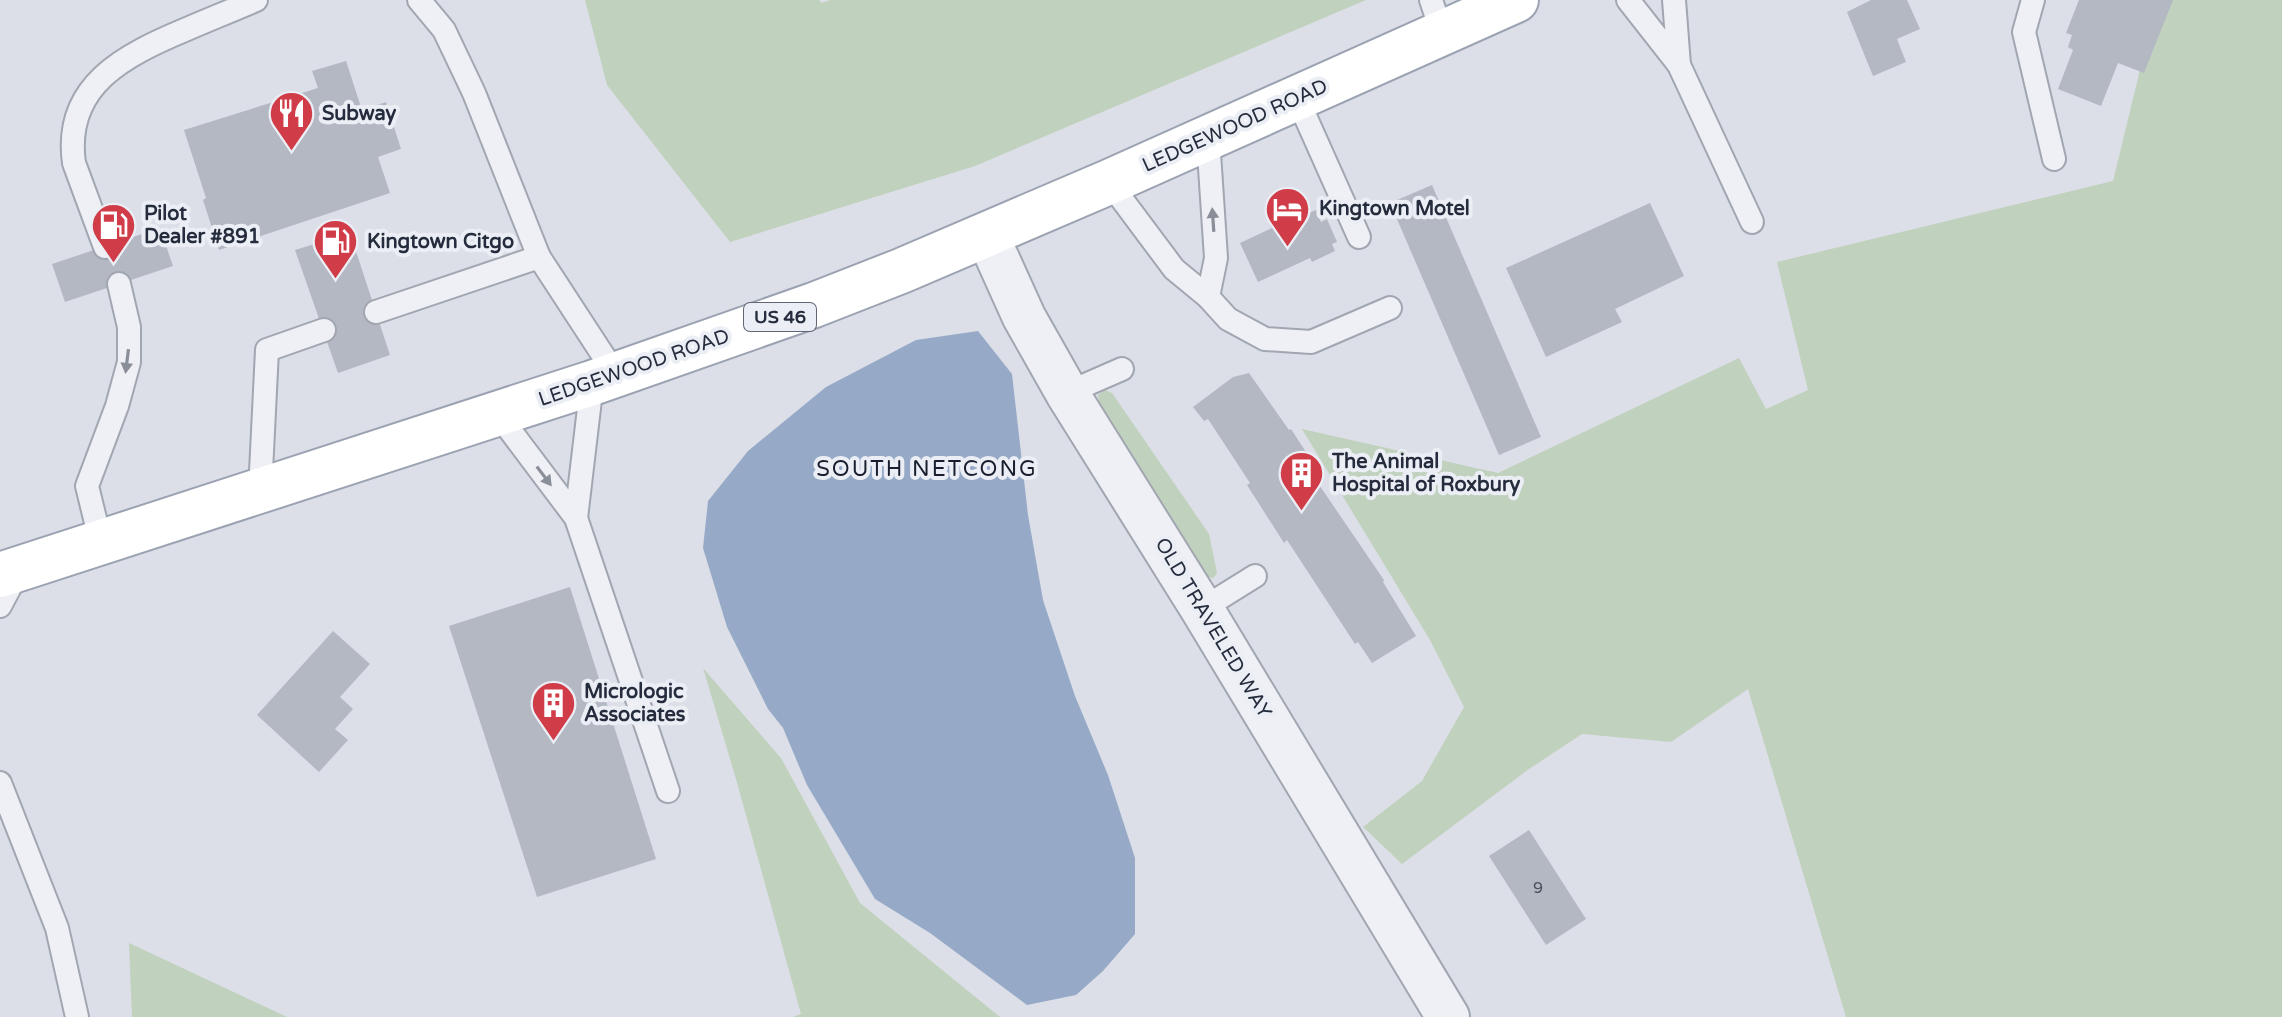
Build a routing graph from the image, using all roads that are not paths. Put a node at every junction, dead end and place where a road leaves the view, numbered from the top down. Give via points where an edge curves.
1 (256, 0) edge
2 (419, 0) edge
3 (1516, 0) edge
4 (1628, 0) edge
5 (1674, 0) edge
6 (2033, 0) edge
7 (1436, 17) edge
8 (1679, 65) junction
9 (1297, 98) junction
10 (1208, 138) junction
11 (2054, 159) dead end
12 (1109, 182) junction
13 (1752, 222) dead end
14 (987, 235) junction
15 (1359, 237) dead end
16 (105, 247) dead end
17 (539, 257) junction
18 (119, 284) dead end
19 (1208, 297) junction
20 (1390, 308) dead end
21 (376, 312) dead end
22 (324, 330) dead end
23 (1122, 369) dead end
24 (604, 379) junction
25 (1067, 393) junction
26 (497, 413) junction
27 (260, 492) junction
28 (576, 518) junction
29 (101, 543) junction
30 (1255, 576) dead end
31 (7, 583) edge
32 (1202, 609) junction
33 (0, 783) edge
34 (668, 791) dead end
35 (77, 1017) edge
36 (1448, 1017) edge

1 - 16 lane via 127,56 85,98 72,149
2 - 17 lane via 444,30 474,93
3 - 7 main road, LEDGEWOOD ROAD / US 46
4 - 8 lane
5 - 8 lane
6 - 11 lane via 2024,32
7 - 9 main road, LEDGEWOOD ROAD / US 46
8 - 13 lane
9 - 10 main road, LEDGEWOOD ROAD / US 46
9 - 15 lane
10 - 12 main road, LEDGEWOOD ROAD / US 46
19 -> 10 lane via 1216,258
12 - 14 main road, LEDGEWOOD ROAD / US 46
12 - 19 lane via 1174,269
14 - 24 main road, LEDGEWOOD ROAD / US 46 via 828,300
14 - 25 street, OLD TRAVELED WAY via 1024,317
17 - 21 lane
17 - 24 lane
18 -> 29 lane via 129,327 129,362 87,486
19 - 20 lane via 1244,329 1265,339 1292,342 1311,342
22 - 27 lane via 267,350
23 - 25 lane
24 - 26 main road, LEDGEWOOD ROAD / US 46
24 - 28 lane
25 - 32 street, OLD TRAVELED WAY
26 - 27 main road, LEDGEWOOD ROAD / US 46
26 -> 28 lane
27 - 29 main road, LEDGEWOOD ROAD / US 46
28 - 34 lane
29 - 31 main road, LEDGEWOOD ROAD / US 46
30 - 32 lane
32 - 36 street, OLD TRAVELED WAY
33 - 35 lane via 57,928

